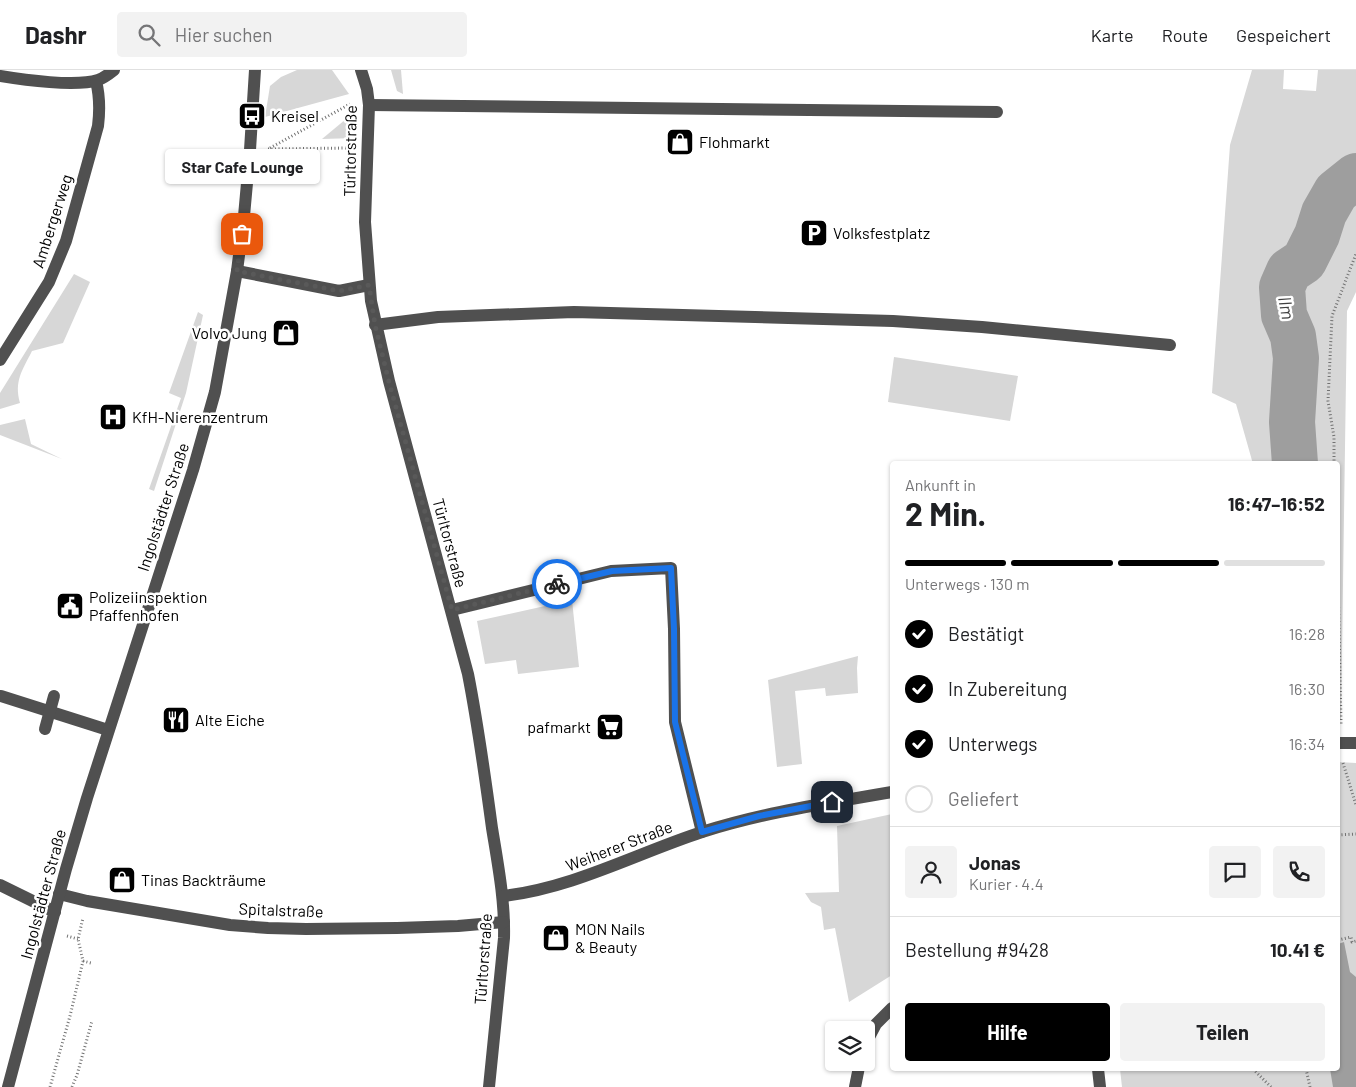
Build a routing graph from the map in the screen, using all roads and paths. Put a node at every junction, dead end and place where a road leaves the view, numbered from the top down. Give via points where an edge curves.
1 (114, 70) edge
2 (255, 70) edge
3 (362, 70) edge
4 (0, 76) edge
5 (96, 81) junction
6 (368, 105) junction
7 (997, 112) dead end
8 (367, 148) junction
9 (267, 149) junction
10 (250, 150) junction
11 (1356, 254) edge
12 (237, 271) junction
13 (369, 285) junction
14 (375, 325) junction
15 (1170, 345) dead end
16 (0, 360) edge
17 (1334, 461) edge
18 (452, 610) junction
19 (1340, 673) edge
20 (1, 696) dead end
21 (54, 696) dead end
22 (50, 712) junction
23 (1341, 720) dead end
24 (45, 729) dead end
25 (108, 730) junction
26 (1340, 743) edge
27 (1356, 743) edge
28 (890, 792) edge
29 (702, 832) junction
30 (1356, 834) edge
31 (1340, 835) edge
32 (0, 885) edge
33 (59, 894) junction
34 (503, 896) junction
35 (87, 901) junction
36 (55, 912) junction
37 (504, 922) junction
38 (1340, 940) edge
39 (1356, 941) edge
40 (83, 961) junction
41 (91, 963) dead end
42 (890, 1010) edge
43 (92, 1021) dead end
44 (875, 1026) edge
45 (858, 1071) edge
46 (1098, 1071) edge
47 (1255, 1071) edge
48 (1306, 1071) edge
49 (8, 1087) edge
50 (50, 1087) edge
51 (72, 1087) edge
52 (489, 1087) edge
53 (855, 1087) edge
54 (1100, 1087) edge
55 (1271, 1087) edge
56 (1310, 1087) edge

1 - 5 street
2 - 10 street, Ingolstädter Straße
3 - 6 street, Türltorstraße
4 - 5 street via 44,82
5 - 16 street, Ambergerweg via 100,109 98,126 66,241 49,282
6 - 7 street
6 - 8 street, Türltorstraße
6 - 9 path via 350,104
8 - 9 path
8 - 13 street, Türltorstraße via 365,222
9 - 10 path
10 - 12 street, Ingolstädter Straße
11 - 17 path via 1332,316 1328,401
12 - 13 street via 339,291
12 - 25 street, Ingolstädter Straße via 215,392 205,428
13 - 14 street, Türltorstraße
14 - 15 street via 438,317 574,312 893,321
14 - 18 street, Türltorstraße
18 - 29 street via 612,571 671,568 675,722
18 - 34 street, Türltorstraße via 477,721
19 - 23 path
20 - 22 street
21 - 22 street
22 - 24 street
22 - 25 street
25 - 33 street, Ingolstädter Straße
26 - 27 street
28 - 29 street, Weiherer Straße via 778,813
29 - 34 street, Weiherer Straße via 571,882
30 - 31 path
32 - 36 street
33 - 35 street, Spitalstraße
33 - 36 street, Ingolstädter Straße
34 - 37 street, Türltorstraße
35 - 37 street, Spitalstraße via 268,928 397,928
35 - 40 path via 78,939
36 - 49 street, Ingolstädter Straße
37 - 52 street, Türltorstraße
38 - 39 path via 1351,937 1352,942
40 - 41 path
40 - 50 path
42 - 44 street
43 - 51 path
45 - 53 street
46 - 54 street
47 - 55 path
48 - 56 path

